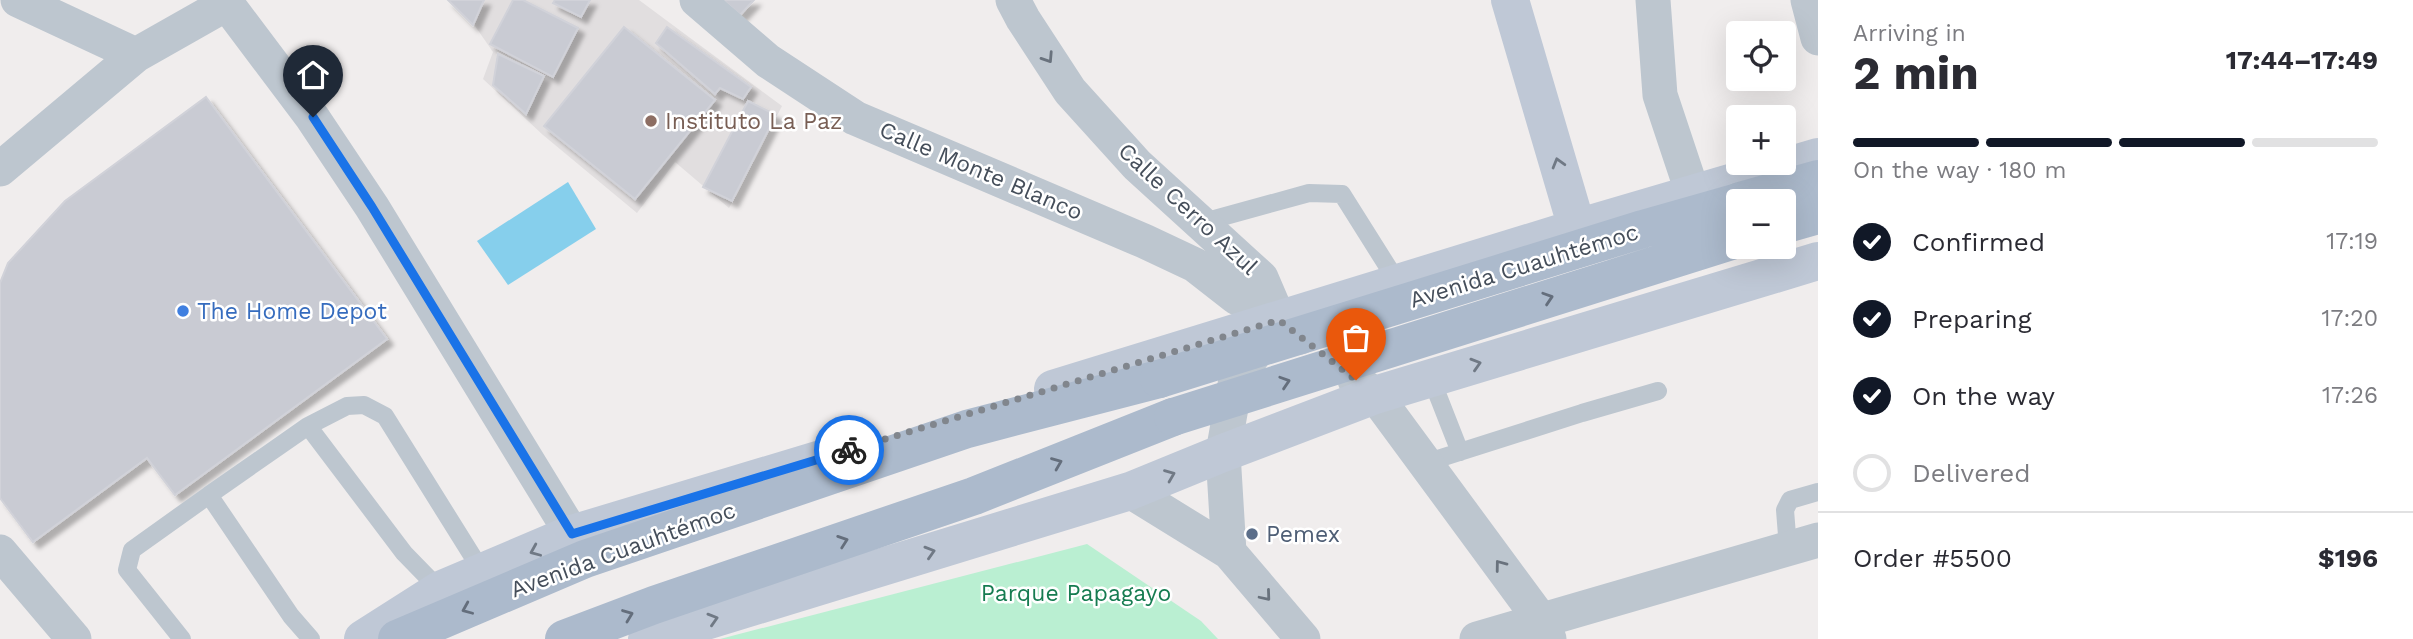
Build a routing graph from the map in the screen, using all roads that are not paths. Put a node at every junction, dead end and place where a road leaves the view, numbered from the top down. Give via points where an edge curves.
1 (18, 0) edge
2 (697, 0) edge
3 (1013, 0) edge
4 (1510, 0) edge
5 (1653, 0) edge
6 (1808, 0) edge
7 (225, 2) edge
8 (1818, 38) edge
9 (136, 55) junction
10 (1818, 157) edge
11 (0, 169) edge
12 (1818, 179) edge
13 (1784, 189) edge
14 (1693, 194) junction
15 (1726, 206) edge
16 (1818, 215) edge
17 (1796, 221) edge
18 (1200, 223) junction
19 (1577, 228) junction
20 (1726, 243) edge
21 (1818, 261) edge
22 (1398, 283) junction
23 (1279, 320) junction
24 (1431, 378) junction
25 (1658, 391) dead end
26 (1375, 395) junction
27 (308, 426) junction
28 (1460, 452) junction
29 (1223, 453) junction
30 (1424, 463) junction
31 (1130, 491) junction
32 (1818, 492) edge
33 (209, 495) junction
34 (572, 534) junction
35 (1803, 544) edge
36 (0, 552) edge
37 (1229, 552) junction
38 (483, 573) junction
39 (440, 590) junction
40 (1545, 629) edge
41 (75, 639) edge
42 (182, 639) edge
43 (311, 639) edge
44 (363, 639) edge
45 (397, 639) edge
46 (564, 639) edge
47 (647, 639) edge
48 (1303, 639) edge
49 (1477, 639) edge

1 - 9 street
2 - 23 street, Calle Monte Blanco via 768,61 855,118 1195,265 1236,297
3 -> 18 street, Calle Cerro Azul via 1070,91 1136,165
19 -> 4 street
5 - 14 street via 1660,95
6 - 8 street
7 - 9 street
7 - 34 street via 313,117
9 - 11 street
10 - 14 street
12 - 13 main road, Avenida Cuauhtémoc
14 - 19 street
15 -> 45 main road, Avenida Cuauhtémoc, bridge via 1159,379 967,429 585,559
16 - 17 main road
18 - 22 lane via 1309,193 1342,194
18 - 23 street, Calle Cerro Azul via 1261,278
19 - 22 street
46 -> 20 main road, Avenida Cuauhtémoc, bridge via 974,496 1173,418
24 -> 21 street
22 - 23 street
23 - 26 street, Calle Cerro Azul
23 - 29 street via 1236,379
23 - 34 street
24 - 26 street
24 - 28 lane
25 - 28 lane
26 - 29 street
26 - 30 street, Calle Cerro Azul
27 - 33 lane
27 - 38 lane via 347,406 364,405 385,416
27 - 39 lane via 404,553
28 - 30 lane
31 -> 29 street
29 - 37 street
40 -> 30 street, Calle Cerro Azul
31 - 37 street
47 -> 31 street
32 - 35 lane via 1790,500 1785,510
33 - 42 lane via 132,550 128,558 127,570
33 - 43 lane
34 -> 38 street
35 - 40 street
36 - 41 street
37 -> 48 street
38 - 39 street
39 - 44 street
40 - 49 street

